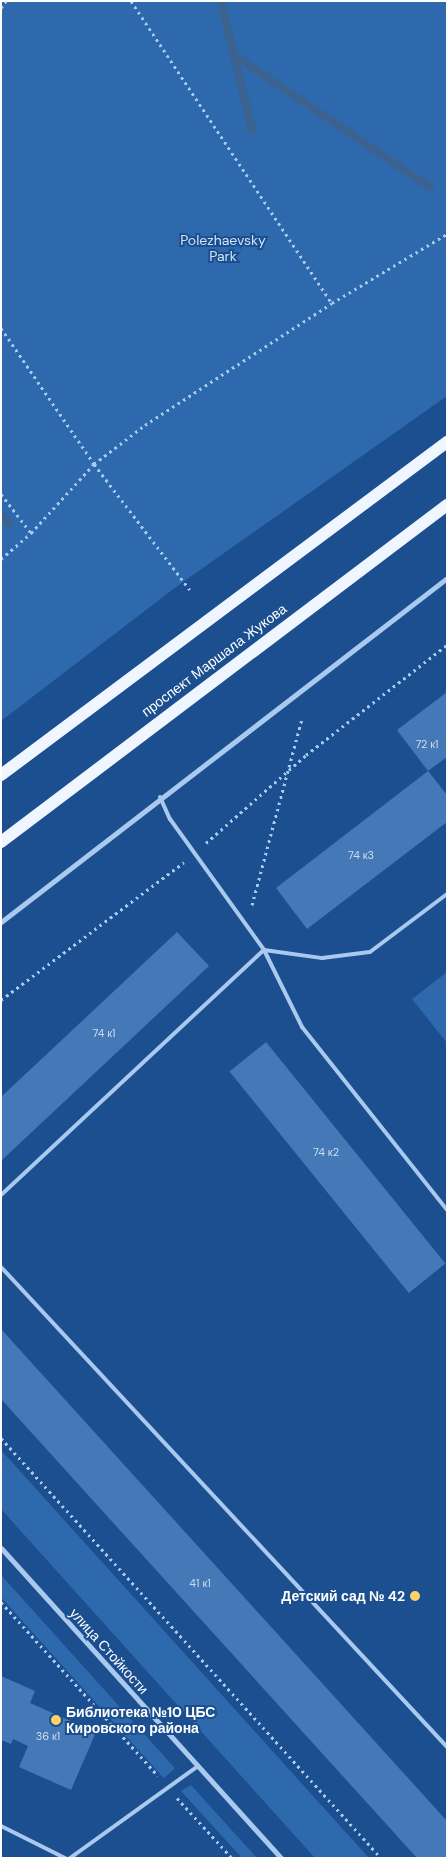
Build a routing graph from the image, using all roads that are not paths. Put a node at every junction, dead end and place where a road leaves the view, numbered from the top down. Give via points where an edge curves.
1 (447, 442) edge
2 (447, 505) edge
3 (447, 578) edge
4 (1, 775) edge
5 (160, 797) junction
6 (1, 842) edge
7 (447, 894) edge
8 (1, 922) edge
9 (264, 950) junction
10 (1, 1195) edge
11 (447, 1210) edge
12 (1, 1267) edge
13 (1, 1548) edge
14 (447, 1747) edge
15 (198, 1766) junction
16 (1, 1826) edge
17 (65, 1858) edge
18 (70, 1858) edge
19 (281, 1858) edge

1 - 4 main road
2 - 6 main road, проспект Маршала Жукова
3 - 5 street
5 - 8 street
5 - 9 lane via 170,819
7 - 9 lane via 370,952 322,958
9 - 10 lane
9 - 11 lane via 302,1027
12 - 14 lane
13 - 15 street, улица Стойкости
15 - 18 lane
15 - 19 street, улица Стойкости
16 - 17 lane

